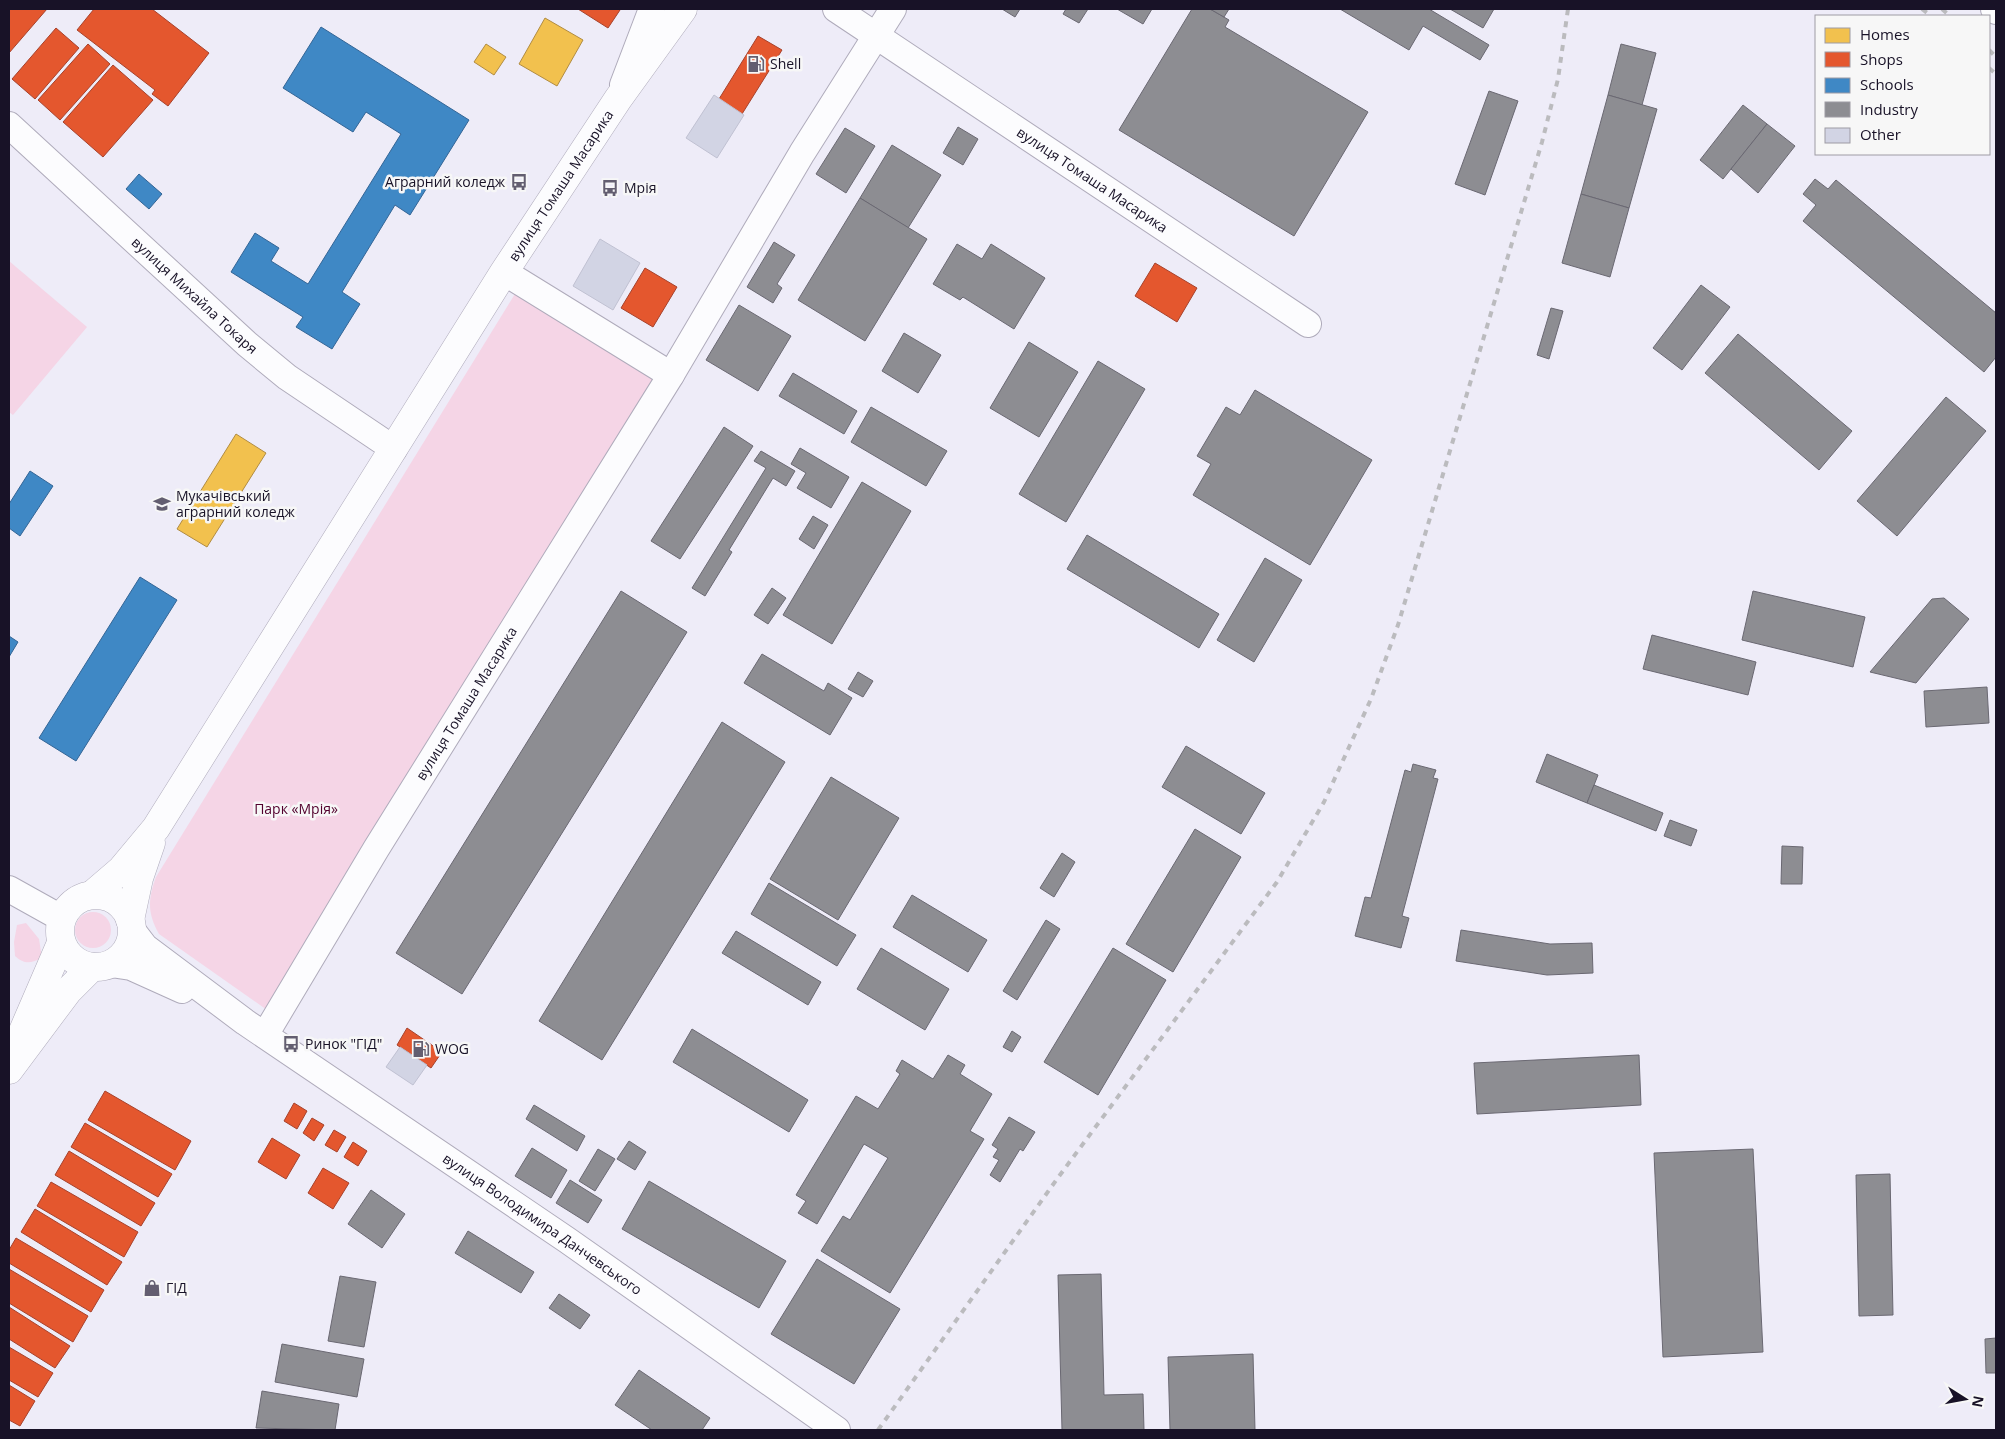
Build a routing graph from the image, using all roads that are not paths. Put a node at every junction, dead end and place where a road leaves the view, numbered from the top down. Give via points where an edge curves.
1 (652, 9) edge
2 (683, 9) edge
3 (836, 9) edge
4 (893, 9) edge
5 (876, 36) junction
6 (618, 99) junction
7 (9, 125) edge
8 (504, 272) junction
9 (1308, 324) dead end
10 (671, 375) junction
11 (394, 449) junction
12 (156, 828) junction
13 (9, 889) edge
14 (93, 894) junction
15 (131, 925) junction
16 (61, 930) junction
17 (101, 965) junction
18 (255, 1028) junction
19 (9, 1063) edge
20 (9, 1070) edge
21 (837, 1430) edge

1 - 6 street, вулиця Томаша Масарика
2 - 6 main road, вулиця Томаша Масарика
3 - 5 street, вулиця Томаша Масарика
4 - 5 street, вулиця Томаша Масарика
5 - 9 street, вулиця Томаша Масарика
5 - 10 street, вулиця Томаша Масарика via 802,152
6 - 8 main road, вулиця Томаша Масарика
7 - 11 street, вулиця Михайла Токаря via 247,344 287,376
8 - 10 street, вулиця Томаша Масарика
8 - 11 main road, вулиця Томаша Масарика
10 - 18 street, вулиця Томаша Масарика via 376,849
11 - 12 main road, вулиця Томаша Масарика
12 - 14 main road, вулиця Томаша Масарика via 121,870
12 - 15 main road, вулиця Томаша Масарика via 139,878
13 - 16 street
14 - 15 main road via 103,895 120,904
14 - 16 main road via 74,901
15 - 17 main road via 128,947 118,959
15 - 18 street, вулиця Володимира Данчевського via 145,947
16 - 17 main road via 73,960
16 - 19 main road
17 - 18 street, вулиця Володимира Данчевського via 131,967 153,975
17 - 20 main road via 68,991
18 - 21 street, вулиця Володимира Данчевського via 575,1245

